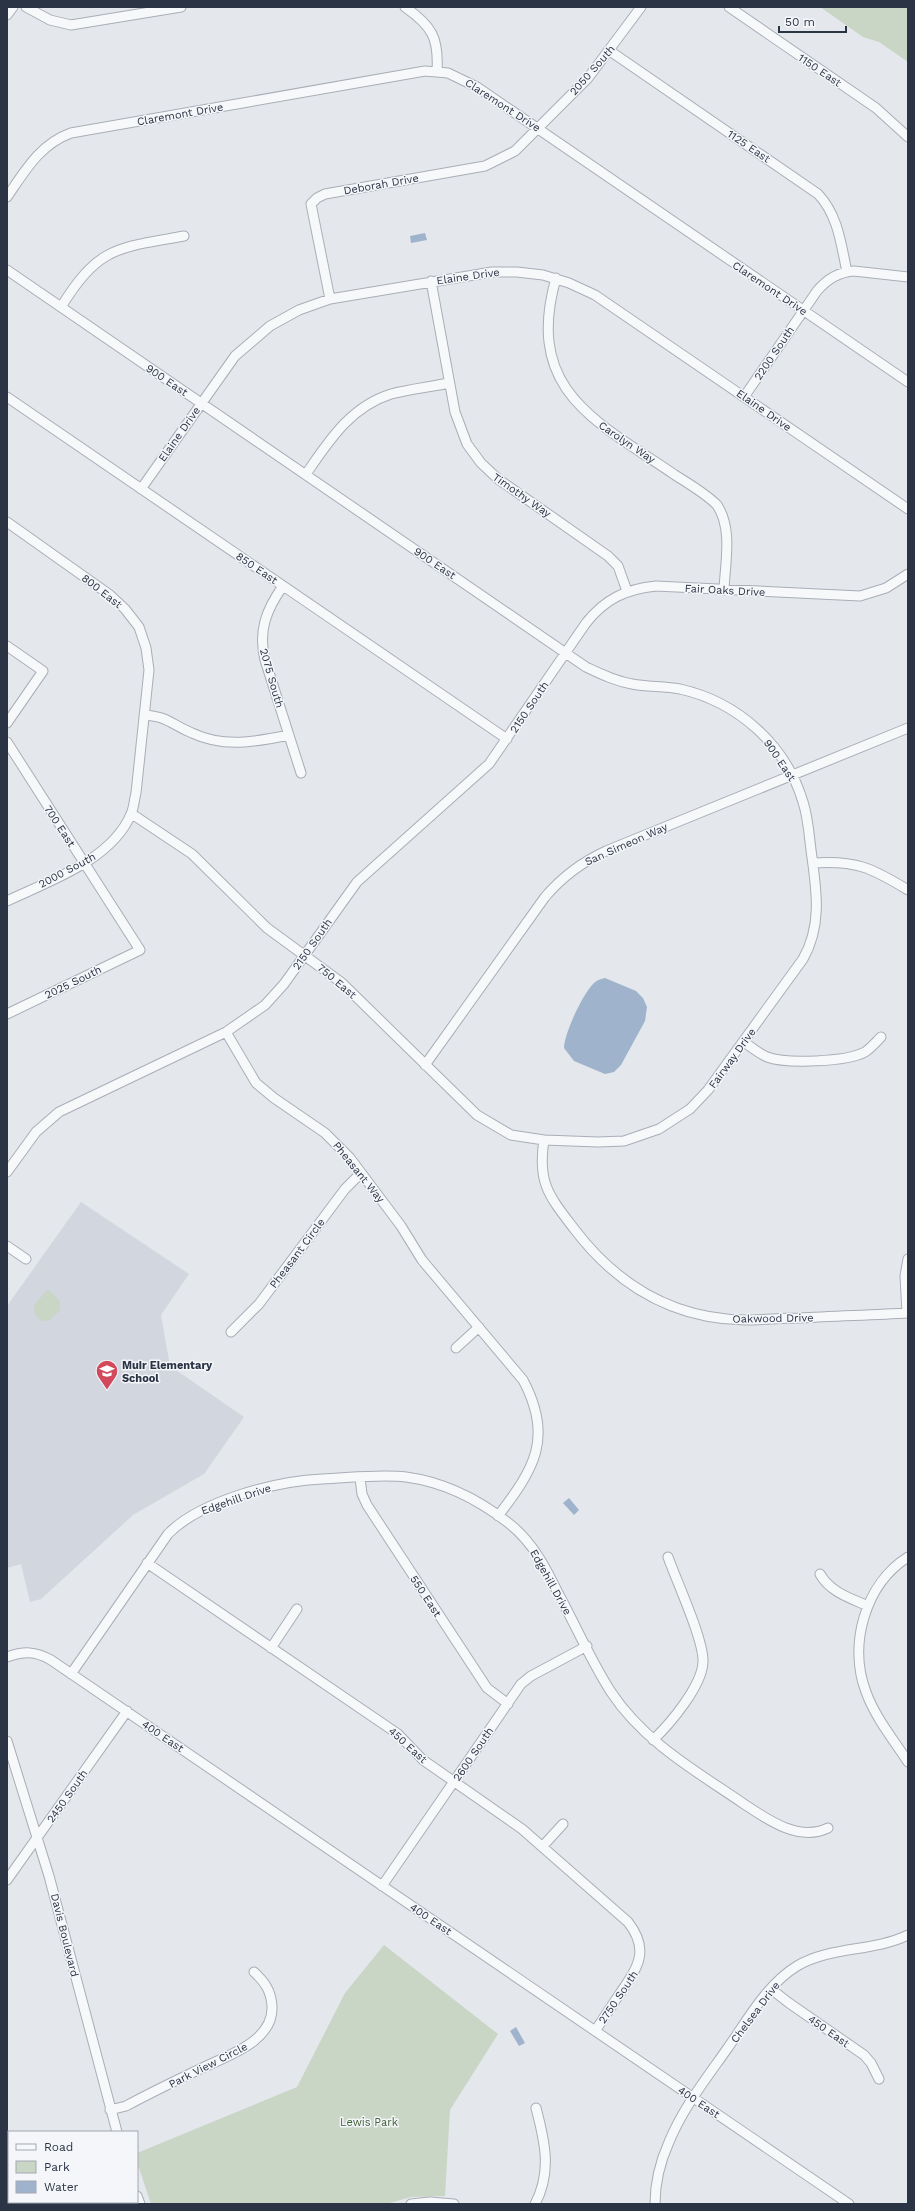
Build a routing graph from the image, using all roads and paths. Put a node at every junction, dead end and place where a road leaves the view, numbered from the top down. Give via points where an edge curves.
1 (13, 7) edge
2 (26, 7) edge
3 (181, 7) edge
4 (405, 7) edge
5 (641, 7) edge
6 (729, 7) edge
7 (7, 15) edge
8 (610, 51) junction
9 (437, 71) junction
10 (538, 129) junction
11 (908, 137) edge
12 (7, 197) edge
13 (184, 236) dead end
14 (7, 270) edge
15 (846, 272) junction
16 (908, 277) edge
17 (556, 278) junction
18 (431, 281) junction
19 (330, 299) junction
20 (60, 306) junction
21 (804, 310) junction
22 (908, 382) edge
23 (449, 383) junction
24 (7, 397) edge
25 (744, 397) junction
26 (200, 402) junction
27 (306, 474) junction
28 (141, 489) junction
29 (908, 510) edge
30 (7, 522) edge
31 (908, 574) edge
32 (283, 586) junction
33 (724, 590) junction
34 (627, 591) junction
35 (7, 646) edge
36 (566, 653) junction
37 (144, 715) junction
38 (7, 723) edge
39 (908, 728) edge
40 (288, 735) junction
41 (507, 739) junction
42 (7, 742) edge
43 (301, 773) dead end
44 (792, 776) junction
45 (132, 814) junction
46 (84, 863) junction
47 (813, 863) junction
48 (908, 890) edge
49 (7, 901) edge
50 (140, 950) joint
51 (304, 954) junction
52 (7, 1014) edge
53 (226, 1032) junction
54 (881, 1038) dead end
55 (744, 1042) junction
56 (426, 1065) junction
57 (544, 1140) junction
58 (7, 1172) edge
59 (361, 1173) junction
60 (7, 1246) edge
61 (26, 1259) dead end
62 (908, 1259) edge
63 (908, 1313) edge
64 (479, 1327) junction
65 (231, 1332) dead end
66 (456, 1348) dead end
67 (360, 1478) junction
68 (498, 1516) junction
69 (908, 1557) edge
70 (668, 1558) dead end
71 (147, 1563) junction
72 (820, 1574) dead end
73 (868, 1606) junction
74 (297, 1608) dead end
75 (586, 1646) junction
76 (272, 1648) junction
77 (7, 1657) edge
78 (71, 1674) junction
79 (508, 1704) junction
80 (126, 1711) junction
81 (7, 1740) edge
82 (653, 1740) junction
83 (908, 1762) edge
84 (454, 1782) junction
85 (563, 1824) dead end
86 (828, 1828) dead end
87 (38, 1836) junction
88 (542, 1847) junction
89 (7, 1880) edge
90 (382, 1886) junction
91 (908, 1935) edge
92 (638, 1938) joint
93 (254, 1972) dead end
94 (771, 1989) junction
95 (595, 2031) junction
96 (879, 2079) dead end
97 (693, 2098) junction
98 (536, 2108) dead end
99 (110, 2110) junction
100 (116, 2131) edge
101 (411, 2204) edge
102 (454, 2204) edge
103 (535, 2204) edge
104 (655, 2204) edge
105 (849, 2204) edge

1 - 7 street
2 - 3 street via 50,20 71,25
4 - 9 street via 423,20 433,33 437,51
5 - 8 street, 2050 South
6 - 11 street, 1150 East via 876,108
8 - 10 street, 2050 South via 588,78
8 - 15 street, 1125 East via 818,194 835,219
9 - 10 street, Claremont Drive via 468,81
9 - 12 street, Claremont Drive via 413,73 71,134 53,141 38,154
10 - 19 street, Deborah Drive via 514,151 486,166 326,194 314,200 311,204
10 - 21 street, Claremont Drive
13 - 20 street via 129,246 107,255 82,275
14 - 20 street, 900 East
15 - 16 street
15 - 21 street, 2200 South via 823,284
17 - 18 street, Elaine Drive via 504,271
17 - 25 street, Elaine Drive via 595,295
17 - 33 street, Carolyn Way via 550,297 549,343 562,384 587,414 717,505 726,525
18 - 19 street, Elaine Drive
18 - 23 street, Timothy Way
19 - 26 street, Elaine Drive via 284,317 257,336 225,368
20 - 26 street, 900 East
21 - 22 street, Claremont Drive
21 - 25 street, 2200 South
23 - 27 street via 392,394 365,406 343,424
23 - 34 street, Timothy Way via 462,434 481,463 498,479 608,556 618,566
24 - 28 street, 850 East
25 - 29 street, Elaine Drive
26 - 27 street, 900 East
26 - 28 street, Elaine Drive
27 - 36 street, 900 East
28 - 32 street, 850 East
30 - 37 street, 800 East via 110,595 132,618 143,637 148,659
31 - 33 street, Fair Oaks Drive via 886,588 860,596
32 - 40 street, 2075 South via 266,614 262,629 262,645
32 - 41 street, 850 East
33 - 34 street, Fair Oaks Drive via 656,586
34 - 36 street, Fair Oaks Drive via 615,596 594,612
35 - 38 street via 43,671
36 - 41 street, 2150 South
36 - 44 street, 900 East via 586,667 621,682 679,689 722,704 762,733 778,752
37 - 40 street via 168,719 190,733 220,742 246,743
37 - 45 street, 2000 South
39 - 44 street, San Simeon Way
40 - 43 street, 2075 South
41 - 51 street, 2150 South via 481,773 357,882
42 - 46 street, 700 East
44 - 47 street, 900 East via 805,808
44 - 56 street, San Simeon Way via 606,851 569,873 545,897
45 - 46 street, 2000 South via 116,838
45 - 51 street, 750 East via 192,854 267,928
46 - 49 street, 2000 South
46 - 50 street, 700 East
47 - 48 street via 858,864 880,873
47 - 55 street, Fairway Drive via 817,913 812,941 803,959
50 - 52 street, 2025 South
51 - 53 street, 2150 South via 284,984 265,1005
51 - 56 street, 750 East via 342,983
53 - 58 street, 2150 South via 59,1112 36,1132
53 - 59 street, Pheasant Way via 256,1082 274,1098 326,1133
54 - 55 street via 864,1052 853,1056 796,1062 767,1057
55 - 57 street, Fairway Drive via 699,1100 680,1117 659,1129 636,1138 611,1142
56 - 57 street, 750 East via 488,1123 511,1134
57 - 63 street, Oakwood Drive via 542,1172 546,1188 556,1206 603,1264 626,1282 655,1299 706,1316 745,1320
59 - 64 street, Pheasant Way via 401,1226 422,1260
59 - 65 street, Pheasant Circle via 345,1189 259,1304
60 - 61 street
62 - 63 street via 905,1276
64 - 66 street
64 - 68 street, Pheasant Way via 523,1380 531,1395 537,1419 538,1436 534,1462 521,1486
67 - 68 street, Edgehill Drive via 405,1477 430,1483 470,1498
67 - 71 street, Edgehill Drive via 289,1482 205,1508 177,1525
67 - 79 street, 550 East via 362,1494 371,1512 487,1688
68 - 75 street, Edgehill Drive via 520,1534 536,1553
69 - 73 street via 887,1575
70 - 82 street via 700,1643 703,1662 698,1681 667,1726
71 - 76 street, 450 East
71 - 78 street, Edgehill Drive
72 - 73 street via 835,1591
73 - 83 street via 859,1646 862,1681 874,1710
74 - 76 street
75 - 79 street, 2600 South via 531,1676 521,1684
75 - 82 street, Edgehill Drive via 619,1704
76 - 84 street, 450 East via 398,1734 423,1760
77 - 78 street, 400 East via 27,1652 38,1654
78 - 80 street, 400 East
79 - 84 street, 2600 South
80 - 87 street, 2450 South
80 - 90 street, 400 East
81 - 87 street, Davis Boulevard
82 - 86 street, Edgehill Drive via 776,1824 810,1834
84 - 88 street, 450 East via 510,1820
84 - 90 street, 2600 South
85 - 88 street
87 - 89 street, 2450 South
87 - 99 street, Davis Boulevard
88 - 92 street, 450 East via 628,1922
90 - 95 street, 400 East
91 - 94 street, Chelsea Drive via 889,1942 827,1954 789,1972
92 - 95 street, 2750 South via 640,1955 637,1967
93 - 99 street, Park View Circle via 268,1987 272,2009 267,2025 257,2038 239,2050 126,2106
94 - 96 street, 450 East via 864,2055 871,2062
94 - 97 street, Chelsea Drive
95 - 97 street, 400 East
97 - 104 street, Chelsea Drive via 664,2153 657,2180
97 - 105 street, 400 East
98 - 103 street via 546,2160 543,2187
99 - 100 street, Davis Boulevard
101 - 102 street

